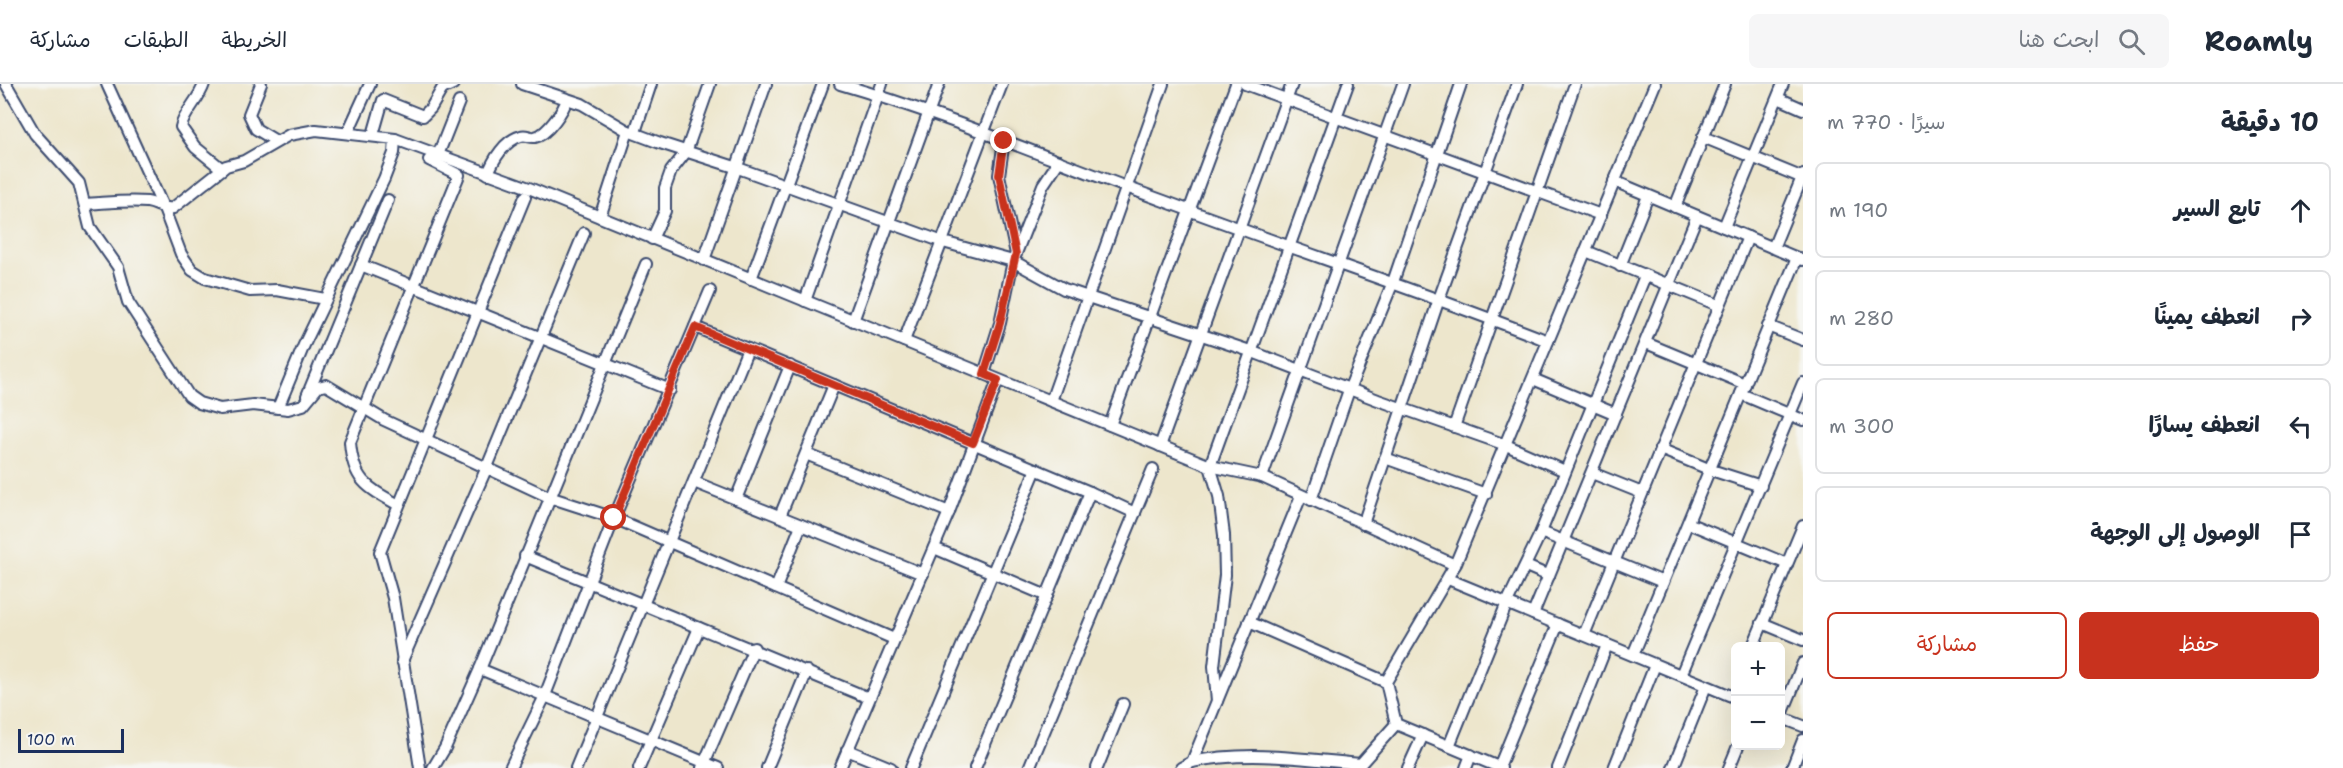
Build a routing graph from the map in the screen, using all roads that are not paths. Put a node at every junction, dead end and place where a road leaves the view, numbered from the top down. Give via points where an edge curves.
1 (6, 84) edge
2 (107, 84) edge
3 (204, 84) edge
4 (261, 84) edge
5 (370, 84) edge
6 (453, 84) edge
7 (522, 84) edge
8 (651, 84) edge
9 (710, 84) edge
10 (766, 84) edge
11 (823, 84) edge
12 (840, 84) edge
13 (882, 84) edge
14 (939, 84) edge
15 (1002, 84) edge
16 (1163, 84) edge
17 (1236, 84) edge
18 (1245, 84) edge
19 (1292, 84) edge
20 (1348, 84) edge
21 (1403, 84) edge
22 (1461, 84) edge
23 (1517, 84) edge
24 (1575, 84) edge
25 (1725, 84) edge
26 (1783, 84) edge
27 (1652, 85) edge
28 (544, 87) edge
29 (878, 95) junction
30 (1778, 98) junction
31 (567, 99) junction
32 (1287, 100) junction
33 (459, 102) dead end
34 (1803, 109) edge
35 (928, 114) junction
36 (1337, 118) junction
37 (348, 132) junction
38 (632, 132) junction
39 (984, 134) junction
40 (373, 135) junction
41 (1385, 135) junction
42 (1703, 137) junction
43 (395, 139) junction
44 (276, 141) junction
45 (1004, 141) junction
46 (686, 152) junction
47 (1436, 152) junction
48 (433, 157) junction
49 (1753, 158) junction
50 (1059, 160) junction
51 (738, 168) junction
52 (222, 169) junction
53 (1486, 171) junction
54 (488, 174) junction
55 (1803, 177) edge
56 (1614, 182) junction
57 (787, 186) junction
58 (1127, 188) junction
59 (1536, 189) junction
60 (1648, 195) junction
61 (525, 197) dead end
62 (388, 200) dead end
63 (85, 204) junction
64 (839, 206) junction
65 (1675, 207) junction
66 (165, 209) junction
67 (1189, 211) junction
68 (1601, 215) junction
69 (1698, 216) junction
70 (600, 217) junction
71 (889, 223) junction
72 (1724, 227) junction
73 (1238, 228) junction
74 (584, 233) dead end
75 (1748, 237) junction
76 (652, 239) junction
77 (944, 242) junction
78 (1288, 245) junction
79 (1773, 248) junction
80 (1586, 251) junction
81 (1014, 258) junction
82 (1800, 259) edge
83 (704, 260) junction
84 (1338, 263) junction
85 (646, 264) dead end
86 (361, 265) junction
87 (1620, 266) junction
88 (1645, 276) junction
89 (751, 279) junction
90 (1393, 282) junction
91 (412, 286) junction
92 (1669, 286) junction
93 (711, 291) dead end
94 (1090, 297) junction
95 (326, 299) junction
96 (1439, 299) junction
97 (805, 301) junction
98 (1718, 305) junction
99 (476, 312) junction
100 (1150, 317) junction
101 (1491, 319) junction
102 (853, 321) junction
103 (1768, 326) junction
104 (695, 327) junction
105 (1199, 335) junction
106 (540, 337) junction
107 (1803, 340) edge
108 (904, 341) junction
109 (1548, 341) junction
110 (1646, 343) junction
111 (748, 349) junction
112 (1250, 351) junction
113 (1695, 363) junction
114 (605, 364) junction
115 (790, 366) junction
116 (1300, 371) junction
117 (984, 374) junction
118 (1533, 379) junction
119 (998, 380) junction
120 (1803, 383) edge
121 (834, 385) junction
122 (1743, 389) junction
123 (670, 390) junction
124 (1349, 390) junction
125 (1051, 401) junction
126 (1593, 404) junction
127 (303, 405) junction
128 (278, 408) junction
129 (1401, 408) junction
130 (363, 410) junction
131 (1616, 414) junction
132 (1791, 415) junction
133 (1803, 420) edge
134 (1110, 425) junction
135 (1454, 427) junction
136 (426, 437) junction
137 (973, 443) junction
138 (1506, 445) junction
139 (1160, 446) junction
140 (1660, 449) junction
141 (806, 454) junction
142 (1385, 458) junction
143 (1210, 466) junction
144 (487, 467) junction
145 (1036, 469) junction
146 (1153, 469) dead end
147 (1711, 470) junction
148 (1565, 471) junction
149 (1592, 472) junction
150 (1262, 477) junction
151 (694, 482) junction
152 (1761, 486) junction
153 (1090, 492) junction
154 (1642, 493) junction
155 (1486, 494) junction
156 (549, 497) junction
157 (1306, 498) junction
158 (736, 499) junction
159 (397, 504) junction
160 (949, 512) junction
161 (1135, 513) junction
162 (780, 516) junction
163 (614, 518) junction
164 (1688, 523) junction
165 (1363, 524) junction
166 (801, 525) junction
167 (1803, 526) edge
168 (1541, 532) junction
169 (669, 542) junction
170 (1564, 542) junction
171 (1737, 544) junction
172 (934, 548) junction
173 (525, 556) junction
174 (1614, 562) junction
175 (1787, 564) junction
176 (1455, 565) junction
177 (1526, 566) junction
178 (993, 573) junction
179 (923, 574) junction
180 (1549, 576) junction
181 (1448, 579) junction
182 (590, 581) junction
183 (1663, 582) junction
184 (776, 588) junction
185 (1047, 596) junction
186 (1507, 603) junction
187 (644, 604) junction
188 (1533, 614) junction
189 (1249, 622) junction
190 (1762, 623) junction
191 (1558, 624) junction
192 (699, 628) junction
193 (1584, 635) junction
194 (894, 639) junction
195 (1803, 640) edge
196 (1755, 642) edge
197 (1607, 645) junction
198 (754, 648) junction
199 (1633, 655) junction
200 (402, 661) junction
201 (1803, 663) edge
202 (1655, 665) junction
203 (480, 669) junction
204 (807, 671) junction
205 (1681, 675) junction
206 (1386, 682) junction
207 (1706, 686) junction
208 (1731, 693) edge
209 (544, 698) junction
210 (869, 698) junction
211 (1217, 701) junction
212 (1123, 704) dead end
213 (1785, 707) edge
214 (597, 718) junction
215 (1785, 719) edge
216 (1396, 724) junction
217 (1803, 726) edge
218 (1423, 735) junction
219 (1803, 740) edge
220 (650, 741) junction
221 (1449, 746) junction
222 (847, 750) junction
223 (1736, 750) edge
224 (1471, 755) junction
225 (1192, 762) junction
226 (703, 765) edge
227 (1358, 766) edge
228 (420, 768) edge
229 (433, 768) edge
230 (510, 768) edge
231 (576, 768) edge
232 (639, 768) edge
233 (718, 768) edge
234 (767, 768) edge
235 (840, 768) edge
236 (891, 768) edge
237 (911, 768) edge
238 (975, 768) edge
239 (1029, 768) edge
240 (1097, 768) edge
241 (1181, 768) edge
242 (1408, 768) edge
243 (1466, 768) edge
244 (1500, 768) edge
245 (1558, 768) edge
246 (1614, 768) edge
247 (1673, 768) edge
248 (1729, 768) edge
249 (1792, 768) edge

1 - 63 street via 35,134 79,183
2 - 66 street
3 - 52 street via 182,127 195,147
4 - 44 street via 249,114 256,129
5 - 37 street
6 - 40 street via 442,89 423,116 381,101
7 - 28 street
8 - 38 street
9 - 46 street
10 - 51 street
11 - 57 street
12 - 29 street
13 - 29 street
14 - 35 street
15 - 39 street
16 - 58 street
17 - 67 street
18 - 32 street
19 - 32 street
20 - 36 street
21 - 41 street
22 - 47 street
23 - 53 street
24 - 59 street
25 - 42 street
26 - 30 street
27 - 56 street
28 - 31 street
29 - 35 street
29 - 64 street
30 - 34 street
30 - 49 street
31 - 38 street
31 - 54 street via 553,125 537,136 519,136 505,146
32 - 36 street
32 - 73 street
33 - 48 street
35 - 39 street
35 - 71 street
36 - 41 street
36 - 78 street
37 - 40 street
37 - 44 street via 300,132
38 - 46 street
38 - 70 street
39 - 45 street
39 - 77 street
40 - 43 street
41 - 47 street
41 - 84 street
42 - 49 street
42 - 65 street
43 - 48 street
43 - 95 street via 384,178
44 - 52 street
45 - 50 street
45 - 81 street via 999,175
46 - 51 street
46 - 76 street via 671,171 665,188 665,211
47 - 53 street
47 - 90 street
48 - 54 street
48 - 91 street via 459,175
49 - 55 street
49 - 72 street
50 - 58 street
50 - 81 street via 1043,185
51 - 57 street
51 - 83 street
52 - 66 street
53 - 59 street
53 - 96 street
54 - 70 street
55 - 79 street
56 - 60 street
56 - 68 street
57 - 64 street
57 - 89 street
58 - 67 street
58 - 94 street
59 - 68 street
59 - 101 street
60 - 65 street
60 - 87 street
61 - 99 street
62 - 86 street
63 - 66 street via 139,201
63 - 128 street via 90,227 118,267 129,302 189,396 220,409 253,405
64 - 71 street
64 - 97 street
65 - 69 street
66 - 95 street via 181,254 197,274 250,291 278,290
67 - 73 street
67 - 100 street
68 - 80 street
69 - 72 street
69 - 92 street
70 - 76 street
71 - 77 street
71 - 102 street
72 - 75 street
73 - 78 street
73 - 105 street
74 - 106 street
75 - 79 street
75 - 98 street
76 - 83 street
77 - 81 street
77 - 108 street
78 - 84 street
78 - 112 street
79 - 82 street
80 - 87 street
80 - 109 street
81 - 94 street via 1044,280
81 - 117 street
82 - 103 street
83 - 89 street
84 - 90 street
84 - 116 street
85 - 114 street
86 - 91 street
86 - 127 street
87 - 88 street
88 - 92 street
88 - 126 street
89 - 97 street
90 - 96 street
90 - 124 street
91 - 99 street
91 - 130 street
92 - 98 street
92 - 110 street
93 - 104 street
94 - 100 street
94 - 125 street
95 - 128 street
96 - 101 street
96 - 129 street
97 - 102 street
98 - 113 street
99 - 106 street
99 - 136 street
100 - 105 street
100 - 134 street
101 - 109 street
101 - 135 street
102 - 108 street
103 - 107 street
103 - 122 street
104 - 111 street
104 - 123 street
105 - 112 street
105 - 139 street
106 - 114 street
106 - 144 street
108 - 117 street
109 - 118 street
110 - 113 street
110 - 131 street
111 - 115 street
111 - 151 street
112 - 116 street
112 - 143 street
113 - 122 street
113 - 140 street
114 - 123 street
114 - 156 street
115 - 121 street
115 - 158 street
116 - 124 street
116 - 150 street
117 - 119 street
118 - 126 street
118 - 138 street
119 - 125 street
119 - 137 street
120 - 132 street
121 - 137 street
121 - 141 street
122 - 132 street
122 - 147 street
123 - 163 street
124 - 129 street
124 - 157 street
125 - 134 street
126 - 131 street
126 - 148 street
127 - 128 street via 288,410
127 - 130 street via 322,385
129 - 135 street
129 - 142 street
130 - 136 street
130 - 159 street via 350,442 356,473 370,489
131 - 149 street
132 - 133 street
132 - 152 street
134 - 139 street
135 - 138 street
136 - 144 street
136 - 159 street
137 - 145 street
137 - 160 street
138 - 148 street
138 - 155 street
139 - 143 street
140 - 147 street
140 - 154 street
141 - 160 street
141 - 162 street
142 - 155 street
142 - 165 street
143 - 150 street
143 - 211 street via 1224,535 1225,575 1214,666
144 - 156 street
144 - 200 street
145 - 153 street
145 - 178 street
146 - 161 street
147 - 152 street
147 - 164 street
148 - 168 street
149 - 154 street
149 - 170 street
150 - 157 street
151 - 158 street
151 - 169 street
152 - 171 street
153 - 161 street
153 - 185 street
154 - 174 street
155 - 176 street
156 - 163 street
156 - 173 street
157 - 165 street
157 - 189 street
158 - 162 street
159 - 200 street via 380,552 393,598
160 - 172 street
161 - 239 street
162 - 166 street
163 - 169 street
163 - 182 street
164 - 171 street
164 - 183 street
165 - 176 street
166 - 179 street
166 - 184 street
167 - 175 street
168 - 170 street
168 - 177 street
169 - 184 street
169 - 187 street
170 - 174 street
170 - 180 street
171 - 175 street
171 - 205 street
172 - 178 street
172 - 179 street
173 - 182 street
173 - 203 street
174 - 183 street
174 - 193 street
175 - 190 street
176 - 181 street
177 - 180 street
177 - 186 street
178 - 185 street
178 - 237 street
179 - 194 street
180 - 188 street
181 - 186 street
181 - 206 street
182 - 187 street
182 - 209 street
183 - 199 street
184 - 194 street
185 - 238 street
186 - 188 street
186 - 221 street
187 - 192 street
187 - 214 street
188 - 191 street
189 - 206 street
189 - 211 street
190 - 195 street
190 - 196 street
191 - 193 street
191 - 244 street
192 - 198 street
192 - 220 street
193 - 197 street
194 - 210 street
197 - 199 street
197 - 245 street
198 - 204 street
198 - 226 street
199 - 202 street
200 - 228 street
201 - 213 street
202 - 205 street
202 - 246 street
203 - 209 street
203 - 229 street
204 - 210 street
204 - 234 street
205 - 207 street
206 - 216 street
207 - 208 street
207 - 247 street
209 - 214 street
209 - 230 street
210 - 222 street
211 - 225 street
212 - 240 street
214 - 220 street
214 - 231 street
215 - 217 street
216 - 218 street
216 - 227 street
218 - 221 street
218 - 242 street
219 - 249 street
220 - 226 street
220 - 232 street
221 - 224 street
222 - 235 street
222 - 236 street
223 - 248 street
224 - 243 street
224 - 244 street
225 - 227 street via 1246,756
225 - 241 street
226 - 233 street

